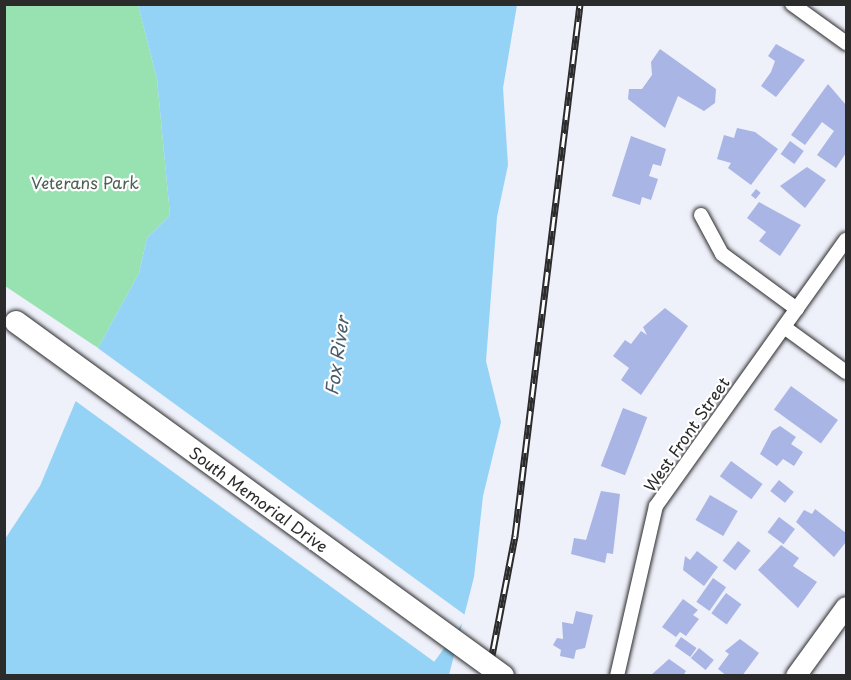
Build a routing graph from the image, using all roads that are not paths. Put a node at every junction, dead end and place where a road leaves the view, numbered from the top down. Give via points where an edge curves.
1 (792, 4) edge
2 (846, 43) edge
3 (701, 215) dead end
4 (846, 240) edge
5 (797, 309) junction
6 (16, 322) dead end
7 (784, 327) junction
8 (846, 372) edge
9 (846, 607) edge
10 (503, 675) edge
11 (617, 675) edge
12 (796, 675) edge

1 - 2 street
3 - 5 street via 722,254
4 - 5 street, West Front Street
5 - 7 street, West Front Street
6 - 10 main road, South Memorial Drive, bridge
7 - 8 street
7 - 11 street, West Front Street via 656,506
9 - 12 main road

